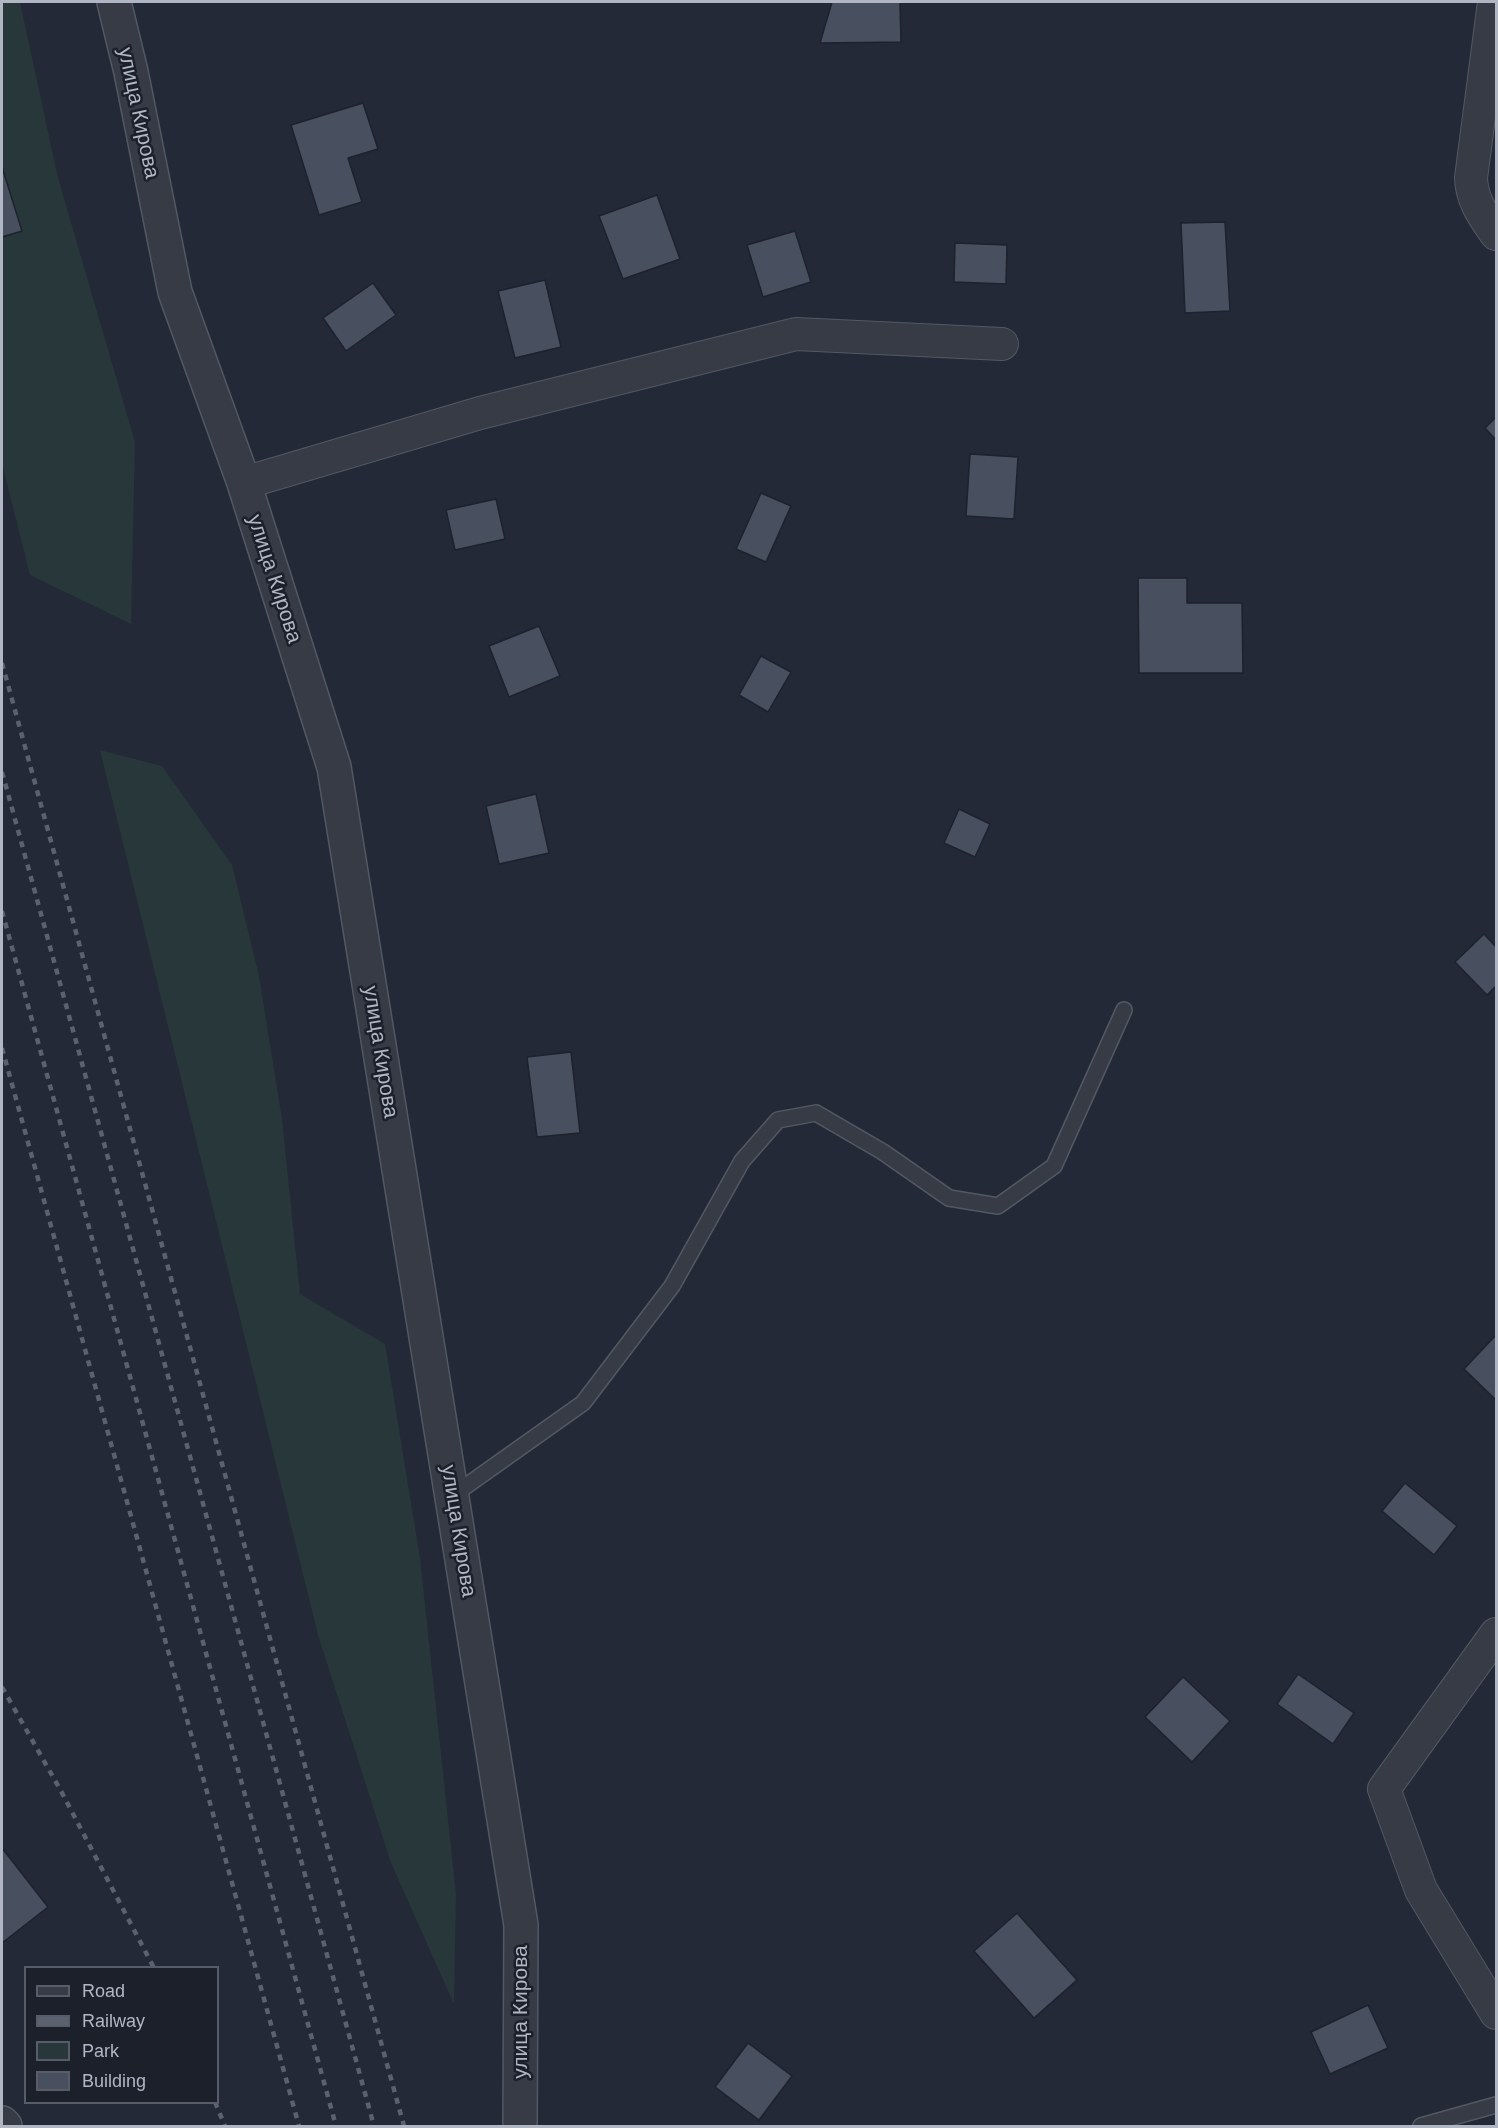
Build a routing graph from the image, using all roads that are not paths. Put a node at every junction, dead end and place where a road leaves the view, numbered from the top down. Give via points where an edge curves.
1 (114, 2) edge
2 (1494, 2) edge
3 (1497, 234) edge
4 (1002, 344) dead end
5 (244, 483) junction
6 (1124, 1010) dead end
7 (452, 1496) junction
8 (1497, 1634) edge
9 (1497, 2013) edge
10 (1497, 2104) edge
11 (2, 2123) edge
12 (5, 2127) edge
13 (520, 2127) edge
14 (1421, 2127) edge

1 - 5 street, улица Кирова via 175,292
2 - 3 street via 1471,193
4 - 5 street via 796,334 480,413
5 - 7 street, улица Кирова via 334,767
6 - 7 lane via 1054,1166 998,1206 948,1198 883,1152 816,1113 778,1120 742,1161 672,1286 583,1403
7 - 13 street, улица Кирова via 521,1925
8 - 9 street via 1384,1790 1421,1890
10 - 14 lane
11 - 12 street

